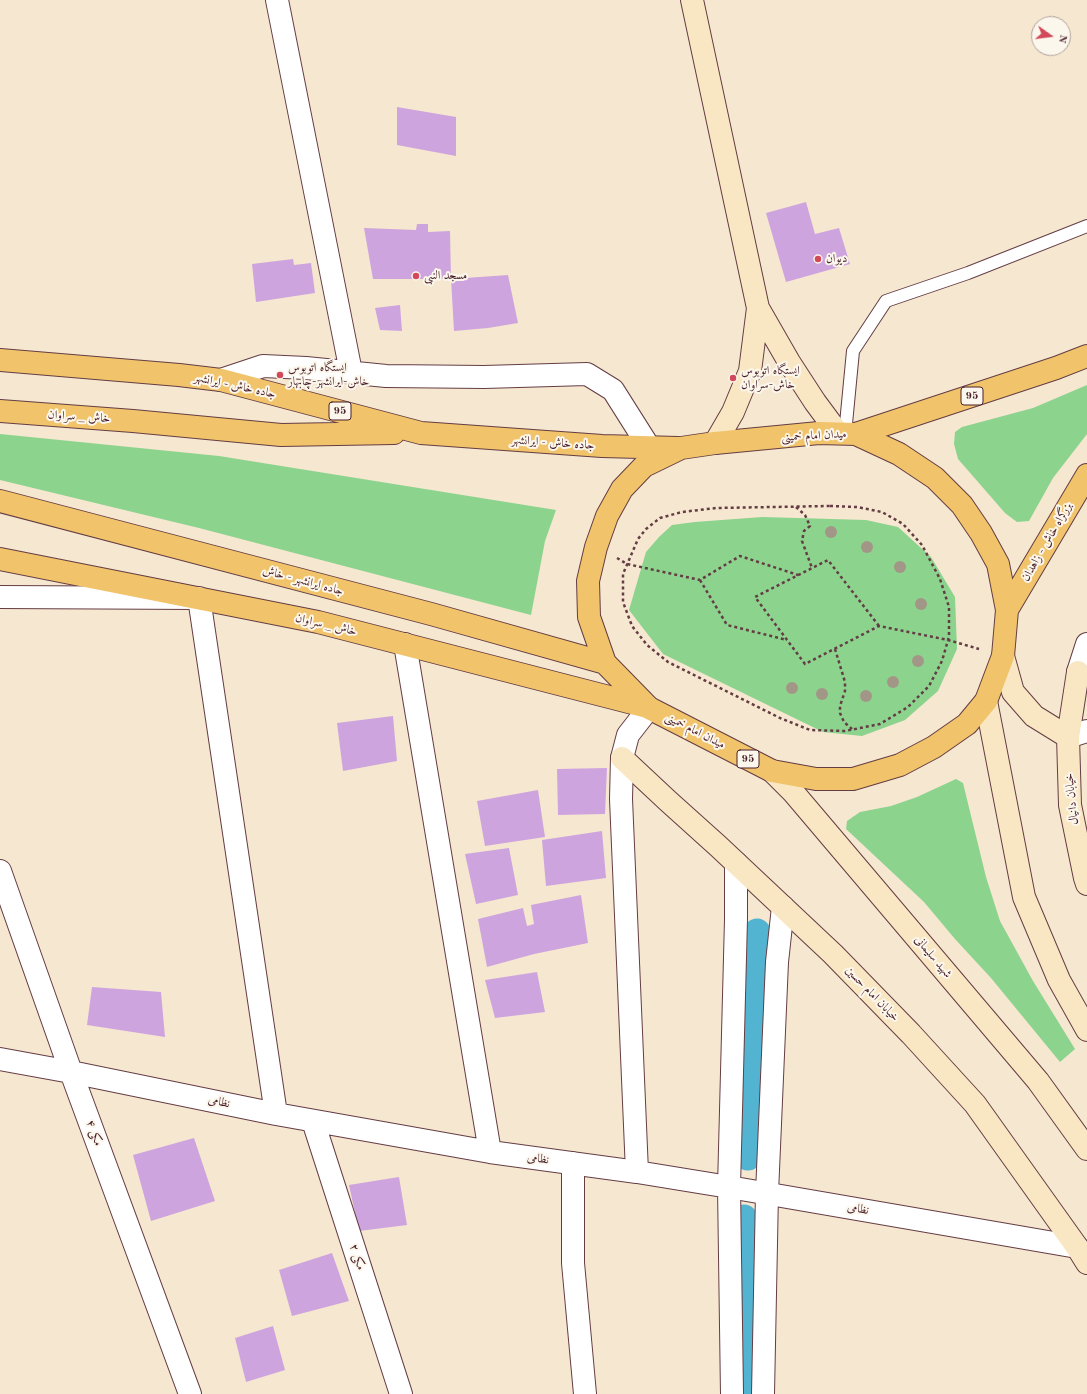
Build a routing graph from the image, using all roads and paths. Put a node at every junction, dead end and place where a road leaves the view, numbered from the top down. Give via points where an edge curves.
1 (277, 0) edge
2 (692, 0) edge
3 (1087, 226) edge
4 (758, 308) junction
5 (1087, 356) edge
6 (0, 360) edge
7 (351, 372) junction
8 (220, 380) junction
9 (0, 411) edge
10 (421, 433) junction
11 (846, 434) junction
12 (715, 443) junction
13 (649, 447) junction
14 (681, 448) junction
15 (1087, 475) edge
16 (0, 501) edge
17 (796, 507) junction
18 (596, 547) junction
19 (0, 558) edge
20 (627, 564) junction
21 (812, 568) junction
22 (798, 575) junction
23 (700, 580) junction
24 (0, 597) edge
25 (199, 598) junction
26 (1007, 610) junction
27 (879, 626) junction
28 (787, 640) junction
29 (948, 640) junction
30 (405, 644) junction
31 (1087, 644) edge
32 (835, 649) junction
33 (1004, 656) junction
34 (605, 663) junction
35 (986, 701) junction
36 (649, 708) junction
37 (852, 730) junction
38 (1078, 734) edge
39 (622, 758) junction
40 (772, 771) junction
41 (736, 863) junction
42 (0, 871) edge
43 (1087, 884) edge
44 (783, 907) junction
45 (1087, 1030) edge
46 (0, 1060) edge
47 (72, 1072) junction
48 (276, 1114) junction
49 (313, 1120) junction
50 (1087, 1149) edge
51 (490, 1152) junction
52 (573, 1163) junction
53 (637, 1172) junction
54 (729, 1187) junction
55 (767, 1194) junction
56 (1082, 1255) edge
57 (190, 1394) edge
58 (401, 1394) edge
59 (584, 1394) edge
60 (732, 1394) edge
61 (763, 1394) edge

1 - 7 street
2 - 4 street
3 - 11 lane via 968,273 886,301 852,351
4 - 11 street via 815,402
4 - 12 street via 750,371 733,412
5 - 11 highway, 95
6 - 8 highway, جاده خاش - ایرانشهر / 95
7 - 8 street via 263,366
7 - 13 street via 386,376 484,377 587,374 612,390
8 - 10 highway, جاده خاش - ایرانشهر / 95
9 - 10 highway, خاش _ سراوان via 281,435
10 - 13 highway, جاده خاش - ایرانشهر / 95
11 - 12 highway, میدان امام خمینی / 95 via 819,433
11 - 26 highway, میدان امام خمینی / 95 via 899,454 935,478 962,505 998,564
12 - 14 highway, میدان امام خمینی / 95
13 - 14 highway, جاده خاش - ایرانشهر / 95
14 - 18 highway, میدان امام خمینی / 95 via 644,466 622,489 607,516
15 - 26 highway, بزرگراه خاش - زاهدان / 95
16 - 34 highway, جاده ایرانشهر - خاش / 95 via 431,614
17 - 20 path via 716,508 682,512 660,518 638,539
17 - 21 path via 805,515 810,526 804,531 802,541
17 - 29 path via 857,507 882,512 903,524 922,545 940,579 949,608
18 - 20 path
18 - 34 highway, میدان امام خمینی / 95 via 588,581 590,617
19 - 25 highway, خاش _ سراوان
20 - 23 path
20 - 37 path via 623,574 623,602 632,626 647,645 668,662 780,718 810,730
21 - 22 path
21 - 27 path via 828,560
22 - 23 path via 740,556
22 - 28 path via 755,597
23 - 28 path via 727,625
24 - 25 street
25 - 30 highway, خاش _ سراوان via 318,622
25 - 48 street
26 - 33 highway, میدان امام خمینی / 95
27 - 29 path
27 - 32 path
28 - 32 path via 805,664
29 - 33 path
29 - 37 path via 942,661 929,686 908,707 880,724
30 - 36 highway, خاش _ سراوان
30 - 51 street
31 - 38 street, خیابان دانیال via 1078,672
32 - 37 path via 845,682 840,713
33 - 35 highway, میدان امام خمینی / 95
33 - 38 street via 1013,692 1034,716
34 - 36 highway, میدان امام خمینی / 95
35 - 40 highway, میدان امام خمینی / 95 via 967,724 934,747 900,765 853,779 816,779
35 - 45 street via 1024,897 1059,980
36 - 39 street via 628,734
36 - 40 highway, میدان امام خمینی / 95
38 - 43 street, خیابان دانیال via 1070,805
39 - 41 street, خیابان امام حسین
39 - 53 street via 621,799
40 - 50 street, شهید سلیمانی via 1038,1081
41 - 44 street, خیابان امام حسین
41 - 54 street
42 - 47 street, مکی ۴
44 - 55 street via 777,962
44 - 56 street, خیابان امام حسین via 911,1034 975,1104
46 - 47 street, نظامی
47 - 48 street, نظامی
47 - 57 street, مکی ۴
48 - 49 street, نظامی
49 - 51 street, نظامی
49 - 58 street, مکی ۲
51 - 52 street, نظامی
52 - 53 street, نظامی
52 - 59 street via 573,1263
53 - 54 street, نظامی
54 - 55 street, نظامی
54 - 60 street
55 - 56 street, نظامی
55 - 61 street

